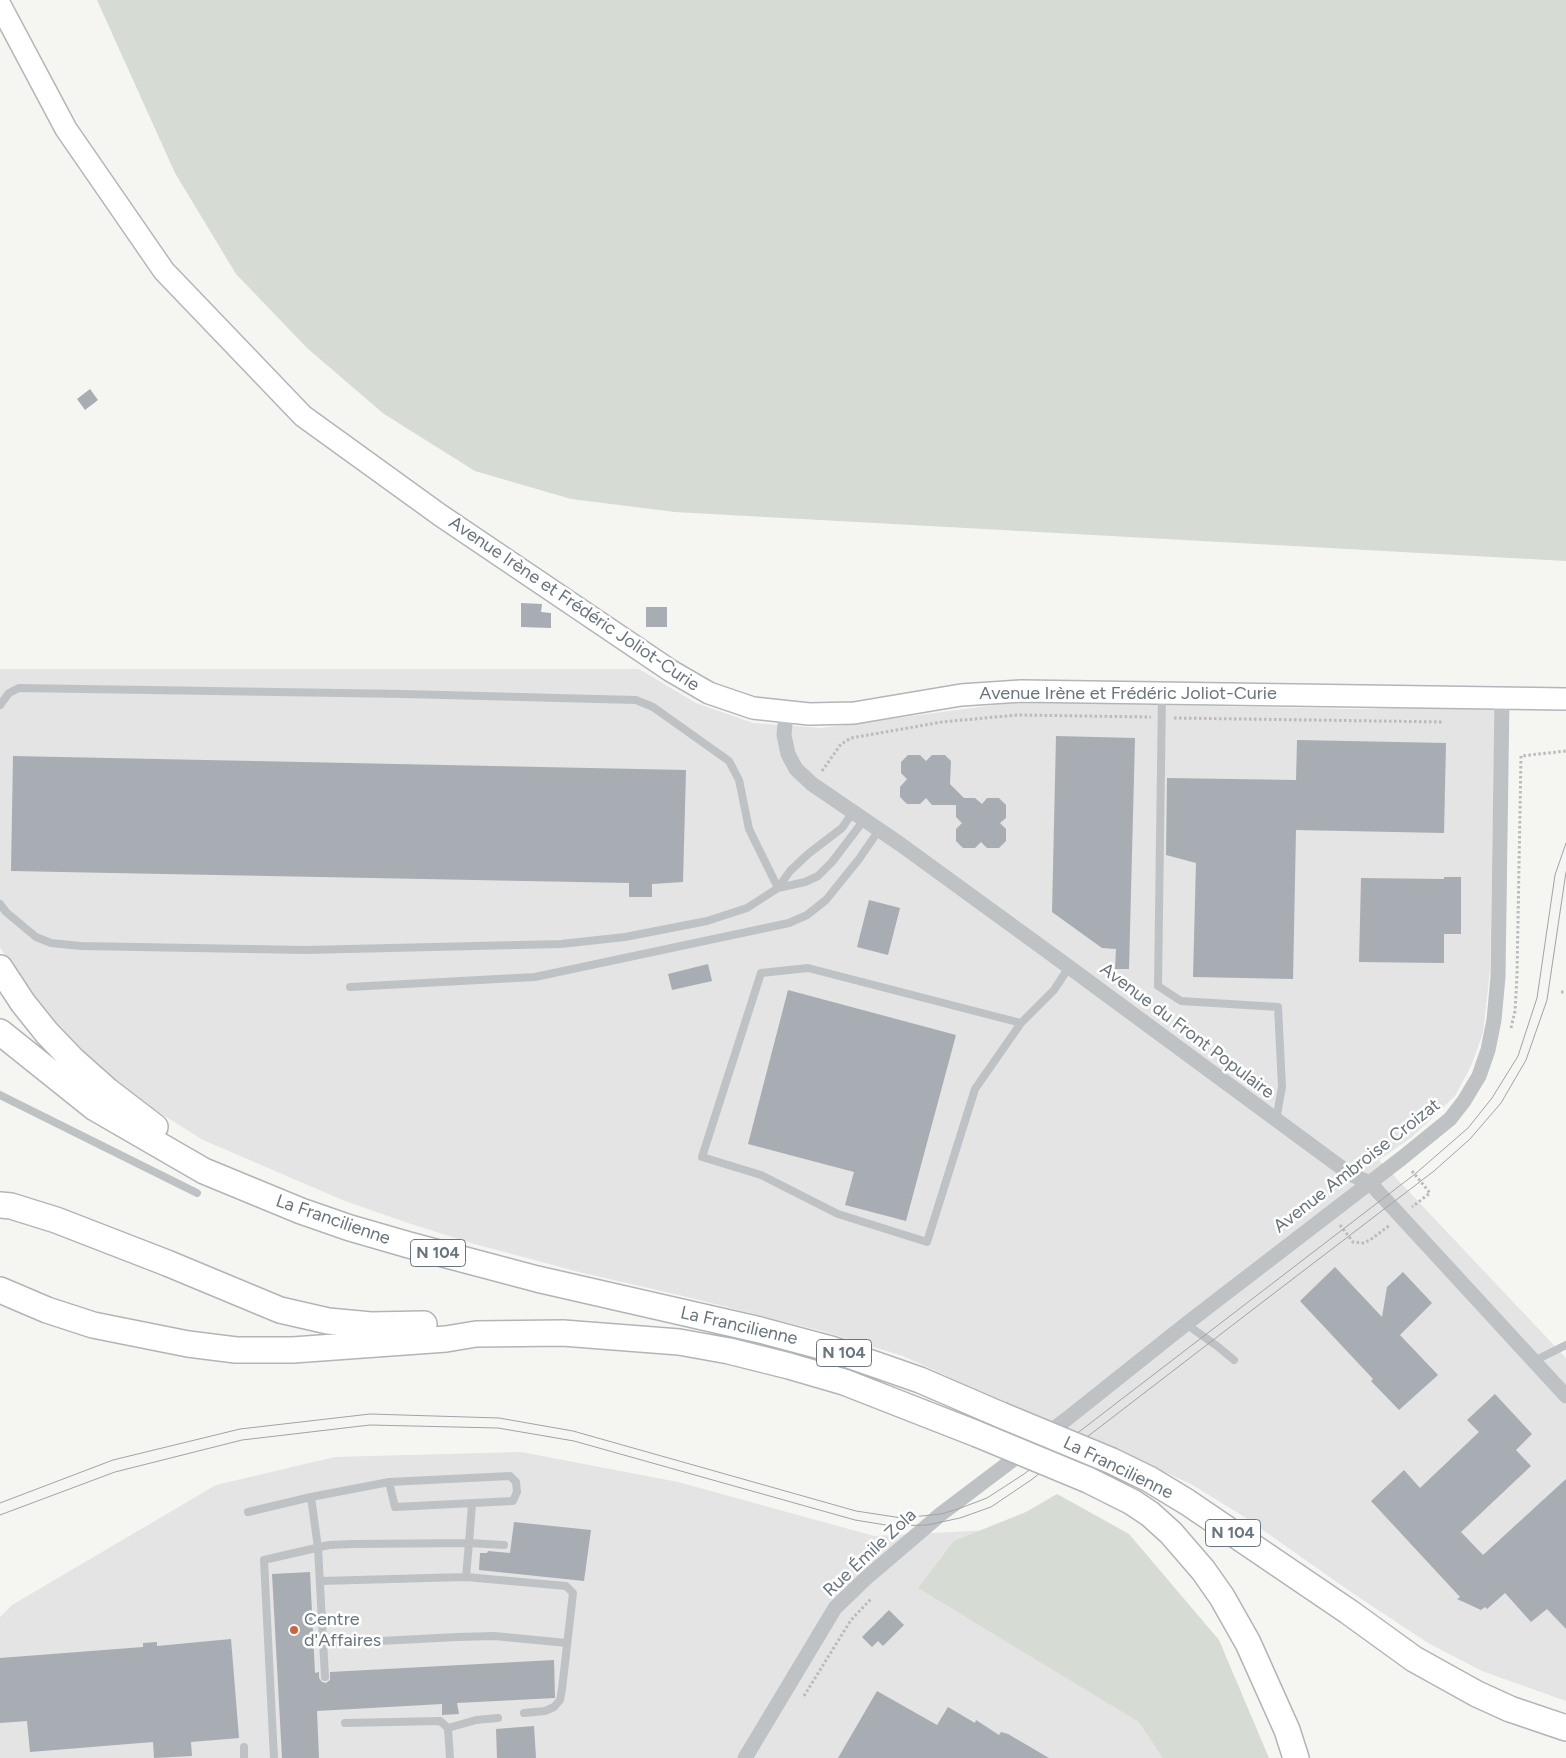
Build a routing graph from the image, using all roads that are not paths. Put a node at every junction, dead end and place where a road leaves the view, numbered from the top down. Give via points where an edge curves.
1 (0, 6) edge
2 (1162, 693) junction
3 (1502, 698) junction
4 (1566, 699) edge
5 (0, 705) edge
6 (786, 713) junction
7 (858, 816) junction
8 (879, 830) junction
9 (778, 888) junction
10 (0, 904) edge
11 (1068, 967) junction
12 (0, 968) edge
13 (350, 987) dead end
14 (1021, 1023) junction
15 (0, 1032) edge
16 (0, 1095) edge
17 (1276, 1120) junction
18 (201, 1182) junction
19 (1370, 1183) junction
20 (0, 1206) edge
21 (0, 1290) edge
22 (1186, 1324) junction
23 (476, 1334) junction
24 (1566, 1345) edge
25 (1234, 1360) dead end
26 (1534, 1361) junction
27 (1566, 1396) edge
28 (1068, 1418) joint
29 (389, 1482) junction
30 (311, 1497) junction
31 (472, 1504) junction
32 (248, 1512) dead end
33 (469, 1543) junction
34 (504, 1545) dead end
35 (318, 1548) junction
36 (466, 1577) junction
37 (320, 1581) junction
38 (567, 1643) junction
39 (324, 1644) junction
40 (325, 1677) dead end
41 (524, 1713) dead end
42 (498, 1718) dead end
43 (346, 1723) dead end
44 (448, 1728) junction
45 (1566, 1728) edge
46 (1287, 1730) junction
47 (244, 1747) dead end
48 (244, 1758) edge
49 (274, 1758) edge
50 (450, 1758) edge
51 (745, 1758) edge
52 (1296, 1758) edge
53 (1311, 1758) edge

1 - 6 main road, Avenue Irène et Frédéric Joliot-Curie via 66,129 164,271 303,416 440,515 671,671 724,699
2 - 3 main road, Avenue Irène et Frédéric Joliot-Curie
2 - 6 main road, Avenue Irène et Frédéric Joliot-Curie via 983,692 854,713
2 - 17 lane via 1158,986 1181,1001 1278,1007 1282,1087
3 - 4 main road, Avenue Irène et Frédéric Joliot-Curie
3 - 19 street, Avenue Ambroise Croizat via 1498,977 1488,1050 1478,1076 1450,1119
5 - 9 lane via 9,693 19,688 636,700 653,707 729,761 739,780 749,829
6 - 7 street, Avenue du Front Populaire via 784,735 788,754 796,768 812,784
7 - 8 street, Avenue du Front Populaire
7 - 9 lane via 808,854
7 - 9 lane via 832,862 818,876
8 - 11 street, Avenue du Front Populaire
8 - 13 lane via 826,900 789,923 535,977
9 - 10 lane via 747,908 707,921 624,936 561,944 305,950 51,943 36,936
11 - 14 lane via 1054,990
11 - 17 street, Avenue du Front Populaire
12 - 18 highway via 23,1003 72,1059 147,1122 185,1144
14 - 14 lane via 808,968 761,973 702,1157 761,1175 838,1214 928,1242 975,1089
15 - 18 highway, La Francilienne / N 104 via 95,1108
16 - 18 lane
17 - 19 street, Avenue du Front Populaire via 1350,1174
18 - 45 highway, La Francilienne / N 104, bridge via 248,1190 301,1211 400,1242 537,1279 831,1349 920,1380 1149,1479 1414,1659 1502,1706
19 - 22 street, Avenue Ambroise Croizat
19 - 26 street, Avenue du Front Populaire
20 - 23 highway via 11,1206 56,1220 280,1310 328,1321 371,1325 447,1324
21 - 23 highway, La Francilienne / N 104 via 93,1325 236,1350 293,1350
22 - 25 lane
22 - 28 street, Avenue Ambroise Croizat
23 - 46 highway, La Francilienne / N 104, bridge via 572,1333 679,1342 789,1366 916,1409 1088,1480 1150,1514 1198,1564 1222,1597 1248,1643
24 - 26 lane
26 - 27 street, Avenue du Front Populaire
28 - 51 street, Rue Émile Zola via 940,1514 835,1608
29 - 30 lane
29 - 31 lane via 395,1507
29 - 31 lane via 510,1476 516,1482 517,1492 513,1501
30 - 32 lane
30 - 35 lane
31 - 33 lane
33 - 34 lane
33 - 35 lane via 353,1544
33 - 36 lane
35 - 37 lane
35 - 49 lane via 264,1560
36 - 37 lane
36 - 38 lane via 566,1586 573,1593
37 - 39 lane
38 - 39 lane via 484,1636
38 - 41 lane via 560,1700 545,1711
39 - 40 lane
42 - 44 lane
43 - 44 lane via 440,1721
44 - 50 lane
46 - 52 highway, La Francilienne / N 104
46 - 53 highway
47 - 48 lane

